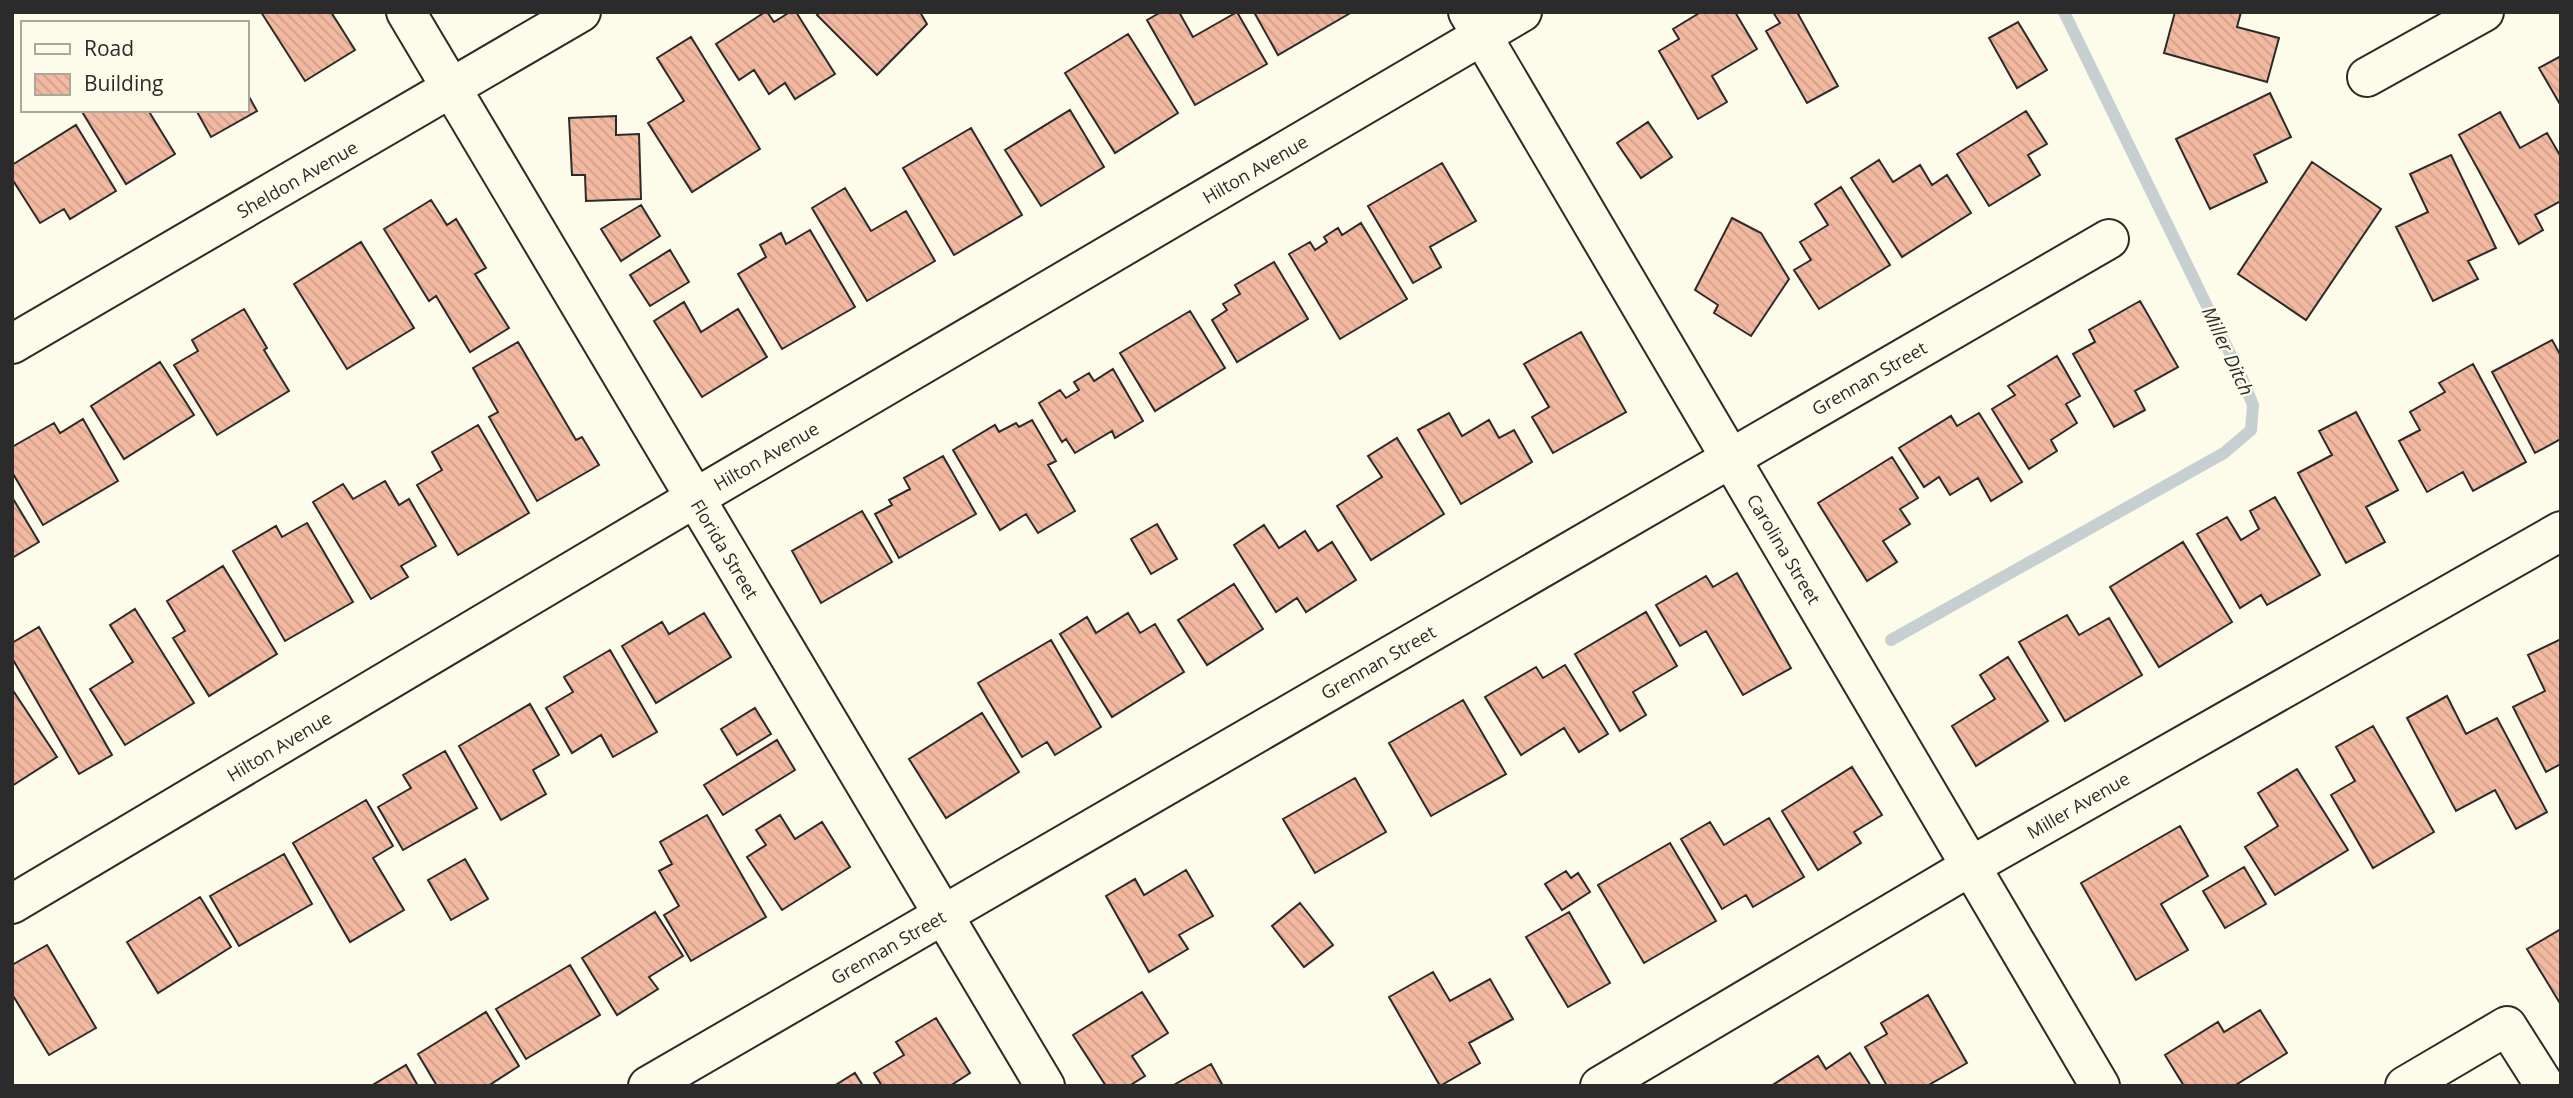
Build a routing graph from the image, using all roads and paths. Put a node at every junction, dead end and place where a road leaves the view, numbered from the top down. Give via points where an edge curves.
1 (406, 12) edge
2 (581, 12) edge
3 (1522, 12) edge
4 (2484, 12) edge
5 (1475, 24) edge
6 (2367, 77) dead end
7 (452, 89) junction
8 (2109, 239) dead end
9 (12, 344) edge
10 (1730, 458) junction
11 (695, 498) junction
12 (2561, 531) edge
13 (1970, 866) junction
14 (12, 904) edge
15 (943, 915) junction
16 (648, 1086) edge
17 (1045, 1086) edge
18 (1600, 1086) edge
19 (2100, 1086) edge
20 (2405, 1086) edge
21 (2545, 1086) edge

1 - 7 street, Florida Street
2 - 7 street, Sheldon Avenue
3 - 5 street, Hilton Avenue
4 - 6 street
5 - 10 street, Carolina Street
5 - 11 street, Hilton Avenue
7 - 9 street, Sheldon Avenue
7 - 11 street, Florida Street
8 - 10 street, Grennan Street
10 - 13 street, Carolina Street
10 - 15 street, Grennan Street
11 - 14 street, Hilton Avenue
11 - 15 street, Florida Street
12 - 13 street, Miller Avenue
13 - 18 street, Miller Avenue
13 - 19 street, Carolina Street
15 - 16 street, Grennan Street
15 - 17 street, Florida Street
20 - 21 street via 2507,1026

